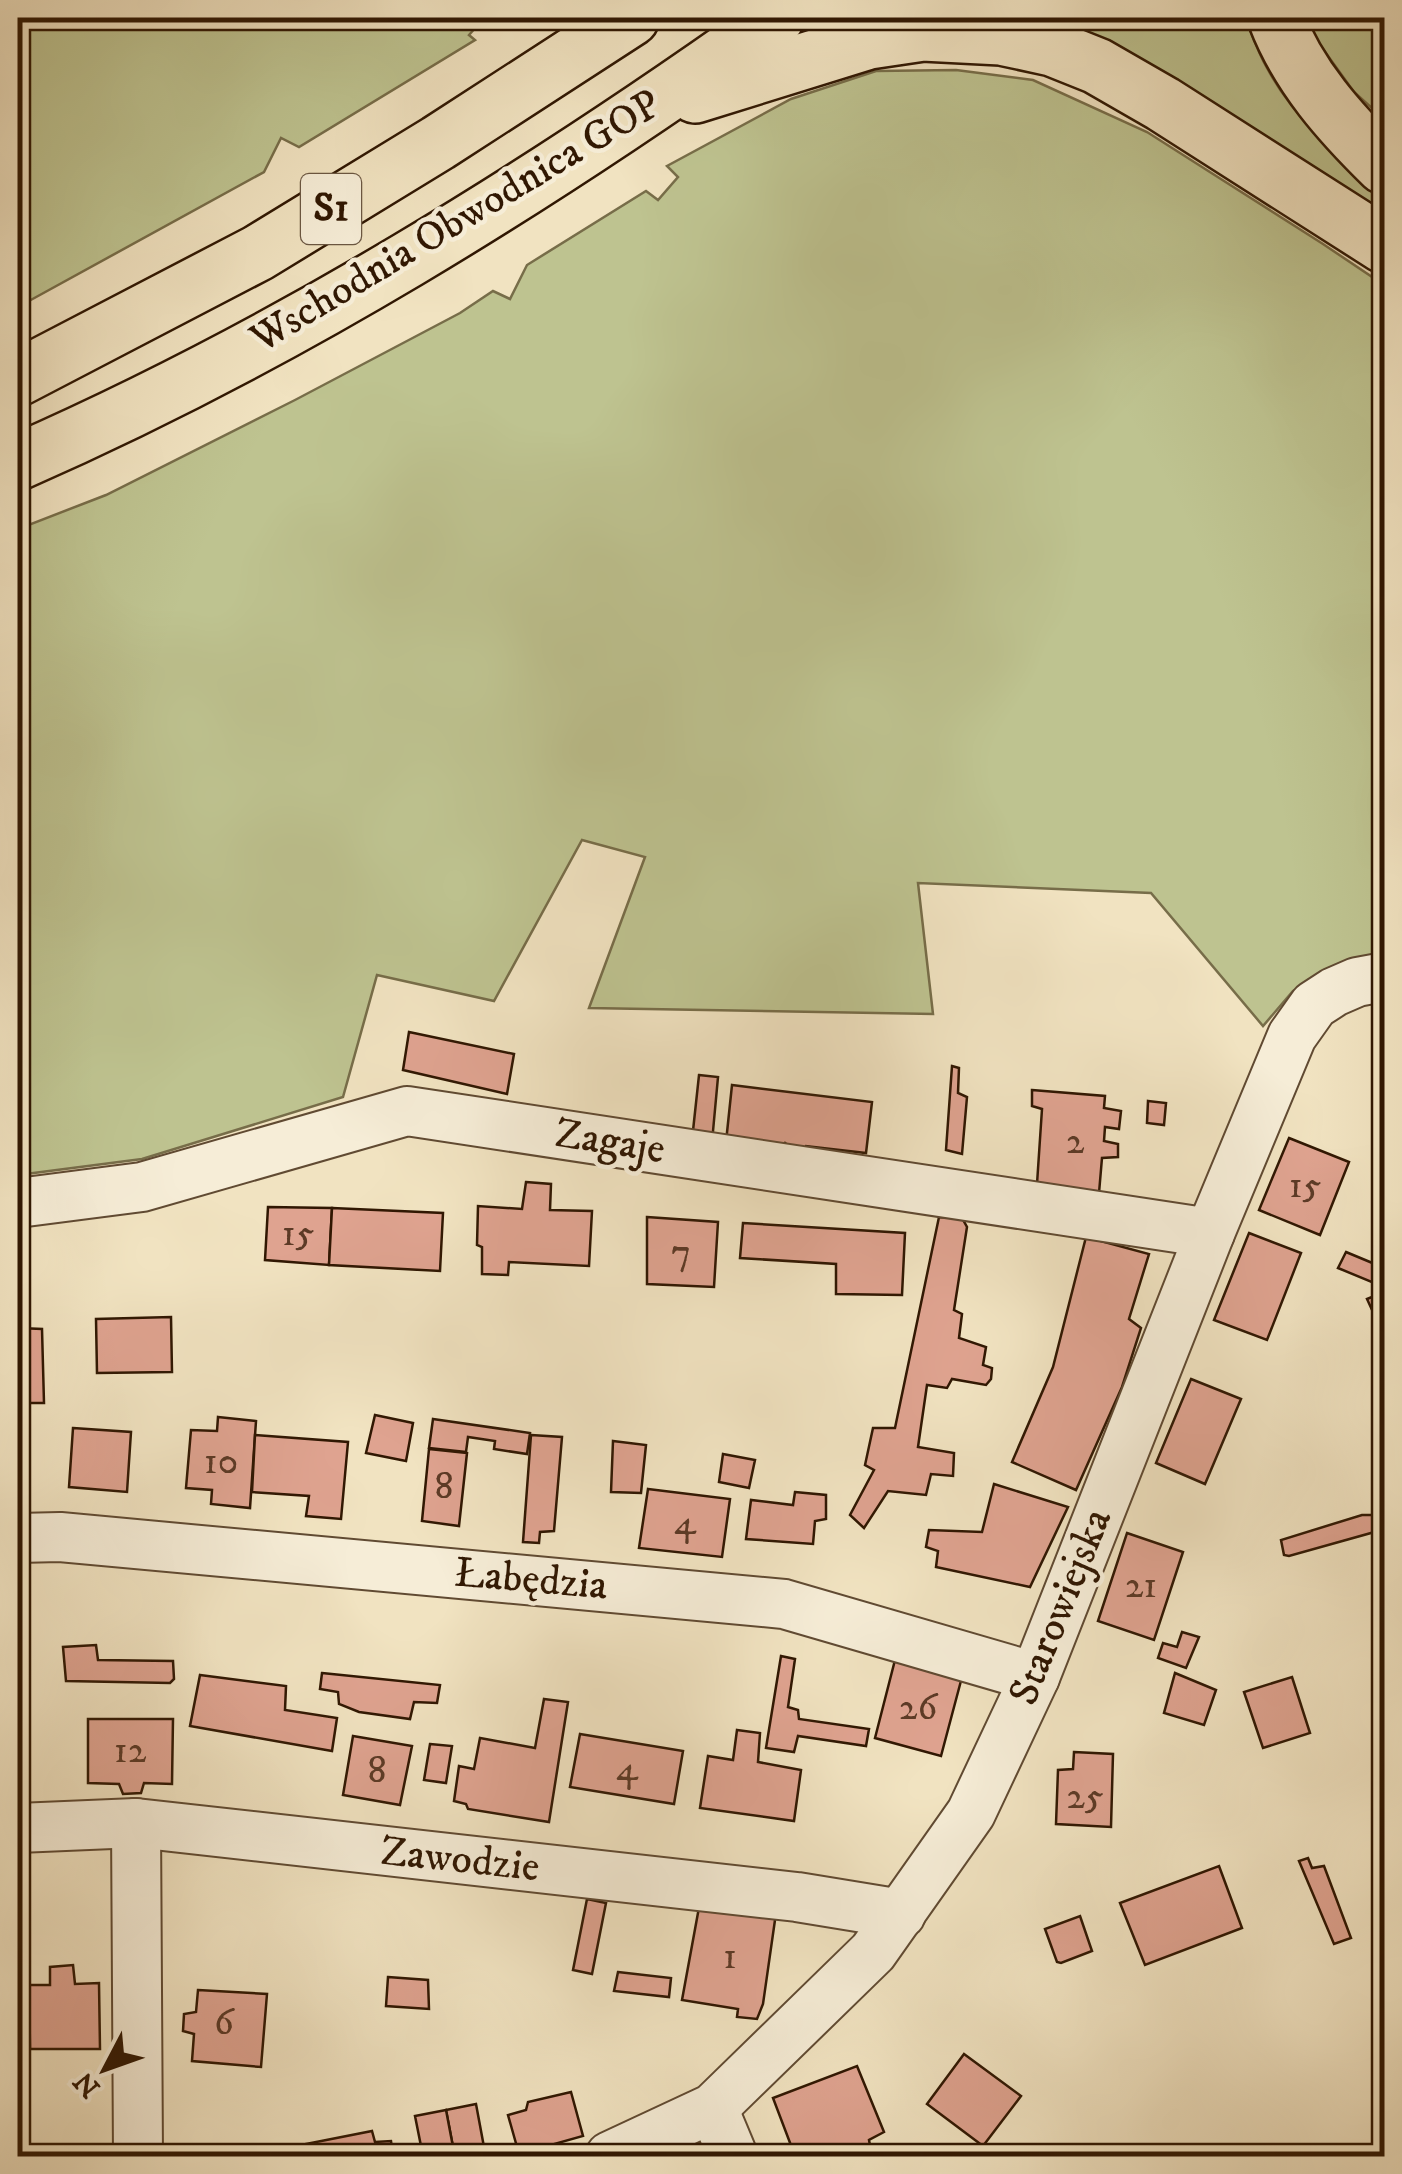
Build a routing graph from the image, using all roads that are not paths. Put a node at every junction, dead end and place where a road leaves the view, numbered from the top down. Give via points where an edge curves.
1 (632, 18) edge
2 (776, 18) edge
3 (1276, 18) edge
4 (635, 115) junction
5 (1384, 166) edge
6 (1384, 245) edge
7 (18, 378) edge
8 (18, 462) edge
9 (1384, 977) edge
10 (18, 1203) edge
11 (1210, 1233) junction
12 (18, 1538) edge
13 (1034, 1677) junction
14 (136, 1823) junction
15 (18, 1828) edge
16 (901, 1914) junction
17 (713, 2108) junction
18 (138, 2156) edge
19 (610, 2156) edge
20 (734, 2156) edge

1 - 7 highway, Wschodnia Obwodnica GOP / S1 via 258,253
2 - 4 highway, Wschodnia Obwodnica GOP / S1
3 - 5 highway via 1309,83
4 - 6 highway via 869,41 923,33 1001,37 1097,66
4 - 8 highway, Wschodnia Obwodnica GOP / S1 via 310,317
9 - 11 street, Starowiejska via 1334,992 1314,1005 1292,1036
10 - 11 street, Zagaje via 142,1187 407,1112
11 - 13 street, Starowiejska
12 - 13 street, Łabędzia via 784,1604
13 - 16 street, Starowiejska via 971,1813
14 - 15 street, Zawodzie
14 - 16 street, Zawodzie
14 - 18 street
16 - 17 street, Starowiejska via 874,1952
17 - 19 street, Starowiejska
17 - 20 street

